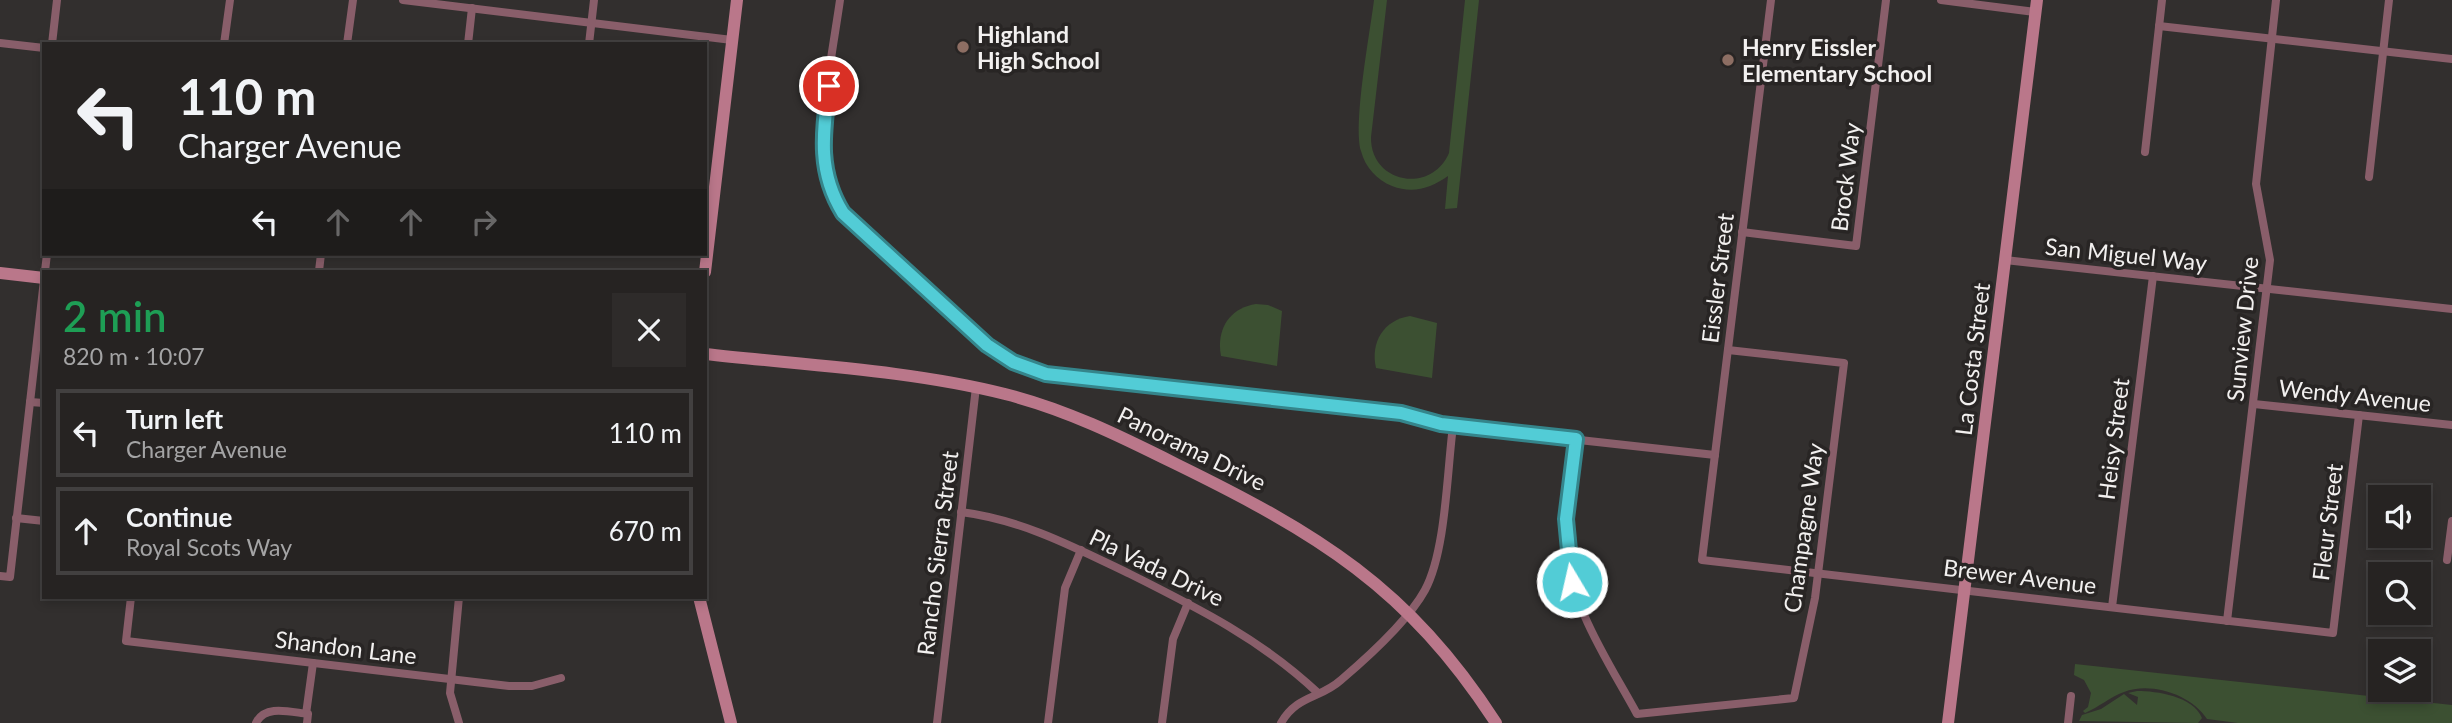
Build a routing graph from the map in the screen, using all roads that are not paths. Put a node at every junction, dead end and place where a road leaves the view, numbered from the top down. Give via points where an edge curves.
1 (57, 0) edge
2 (230, 0) edge
3 (353, 0) edge
4 (403, 0) edge
5 (594, 0) edge
6 (737, 0) edge
7 (840, 0) edge
8 (1771, 0) edge
9 (1886, 0) edge
10 (1941, 0) edge
11 (2162, 0) edge
12 (2276, 0) edge
13 (2389, 0) edge
14 (2036, 6) edge
15 (472, 8) junction
16 (591, 23) junction
17 (2159, 26) junction
18 (2272, 39) junction
19 (732, 40) junction
20 (52, 42) edge
21 (224, 42) edge
22 (347, 42) edge
23 (468, 42) edge
24 (589, 42) edge
25 (0, 43) edge
26 (42, 48) edge
27 (2383, 51) junction
28 (2452, 58) edge
29 (2145, 152) dead end
30 (2369, 177) dead end
31 (1742, 232) junction
32 (707, 255) edge
33 (2005, 260) junction
34 (0, 273) edge
35 (2152, 276) junction
36 (42, 279) edge
37 (2268, 289) junction
38 (42, 297) edge
39 (2452, 309) edge
40 (1728, 351) junction
41 (707, 354) edge
42 (976, 387) junction
43 (30, 402) junction
44 (42, 403) edge
45 (2254, 404) junction
46 (2359, 415) junction
47 (2452, 425) edge
48 (1453, 426) junction
49 (1576, 439) junction
50 (1715, 455) junction
51 (961, 512) junction
52 (16, 517) junction
53 (42, 521) edge
54 (2452, 521) edge
55 (1081, 550) junction
56 (2447, 559) dead end
57 (1702, 560) joint
58 (1818, 572) junction
59 (5, 576) edge
60 (1965, 589) junction
61 (131, 599) edge
62 (460, 599) edge
63 (700, 599) edge
64 (1188, 603) junction
65 (2112, 607) junction
66 (1409, 613) junction
67 (2227, 621) junction
68 (2333, 634) joint
69 (313, 663) junction
70 (561, 678) dead end
71 (450, 679) junction
72 (1318, 693) junction
73 (2071, 695) dead end
74 (307, 719) edge
75 (256, 723) edge
76 (459, 723) edge
77 (731, 723) edge
78 (937, 723) edge
79 (1048, 723) edge
80 (1162, 723) edge
81 (1281, 723) edge
82 (1496, 723) edge
83 (1948, 723) edge
84 (2068, 723) edge

1 - 20 street
2 - 21 street
3 - 22 street
4 - 15 street
5 - 16 street
6 - 19 street
7 - 48 street via 823,136 828,185 848,219 987,345 1013,362 1046,374 1401,413
8 - 31 street, Eissler Street
9 - 31 street, Brock Way via 1856,246
10 - 14 street
11 - 17 street
12 - 18 street, Sunview Drive
13 - 27 street
14 - 33 street, La Costa Street
15 - 16 street
15 - 23 street
16 - 19 street
16 - 24 street
17 - 18 street
17 - 29 street
18 - 27 street
18 - 37 street, Sunview Drive via 2256,184 2270,244
19 - 32 street
25 - 26 street
27 - 28 street
27 - 30 street
31 - 40 street, Eissler Street
33 - 35 street, San Miguel Way
33 - 60 street, La Costa Street
34 - 36 street
35 - 37 street, San Miguel Way
35 - 65 street, Heisy Street
37 - 39 street, San Miguel Way
37 - 45 street, Sunview Drive
38 - 43 street
40 - 50 street, Eissler Street
40 - 58 street, Champagne Way via 1844,363
41 - 42 street, Panorama Drive
42 - 51 street, Rancho Sierra Street
42 - 66 street, Panorama Drive via 1075,416 1251,500 1337,552
43 - 44 street
43 - 52 street
45 - 46 street, Wendy Avenue
45 - 67 street, Sunview Drive
46 - 47 street, Wendy Avenue
46 - 68 street, Fleur Street
48 - 49 street
48 - 66 street via 1436,557 1426,588
49 - 50 street
49 - 58 street, Champagne Way via 1566,519 1572,582 1586,621 1637,714 1794,698
50 - 57 street, Eissler Street
51 - 55 street, Pla Vada Drive via 1024,524
51 - 78 street, Rancho Sierra Street
52 - 53 street
52 - 59 street
54 - 56 street
55 - 64 street, Pla Vada Drive
55 - 79 street via 1065,588
57 - 58 street, Brewer Avenue
58 - 60 street, Brewer Avenue
60 - 65 street, Brewer Avenue
60 - 83 street, La Costa Street
61 - 69 street, Shandon Lane via 126,641
62 - 71 street
63 - 77 street
64 - 72 street, Pla Vada Drive via 1249,636
64 - 80 street via 1173,639
65 - 67 street, Brewer Avenue
66 - 72 street via 1340,681
66 - 82 street, Panorama Drive
67 - 68 street, Brewer Avenue
69 - 71 street, Shandon Lane
69 - 74 street
70 - 71 street, Shandon Lane via 519,686
71 - 76 street
72 - 81 street via 1298,703
73 - 84 street
74 - 75 street via 271,710

